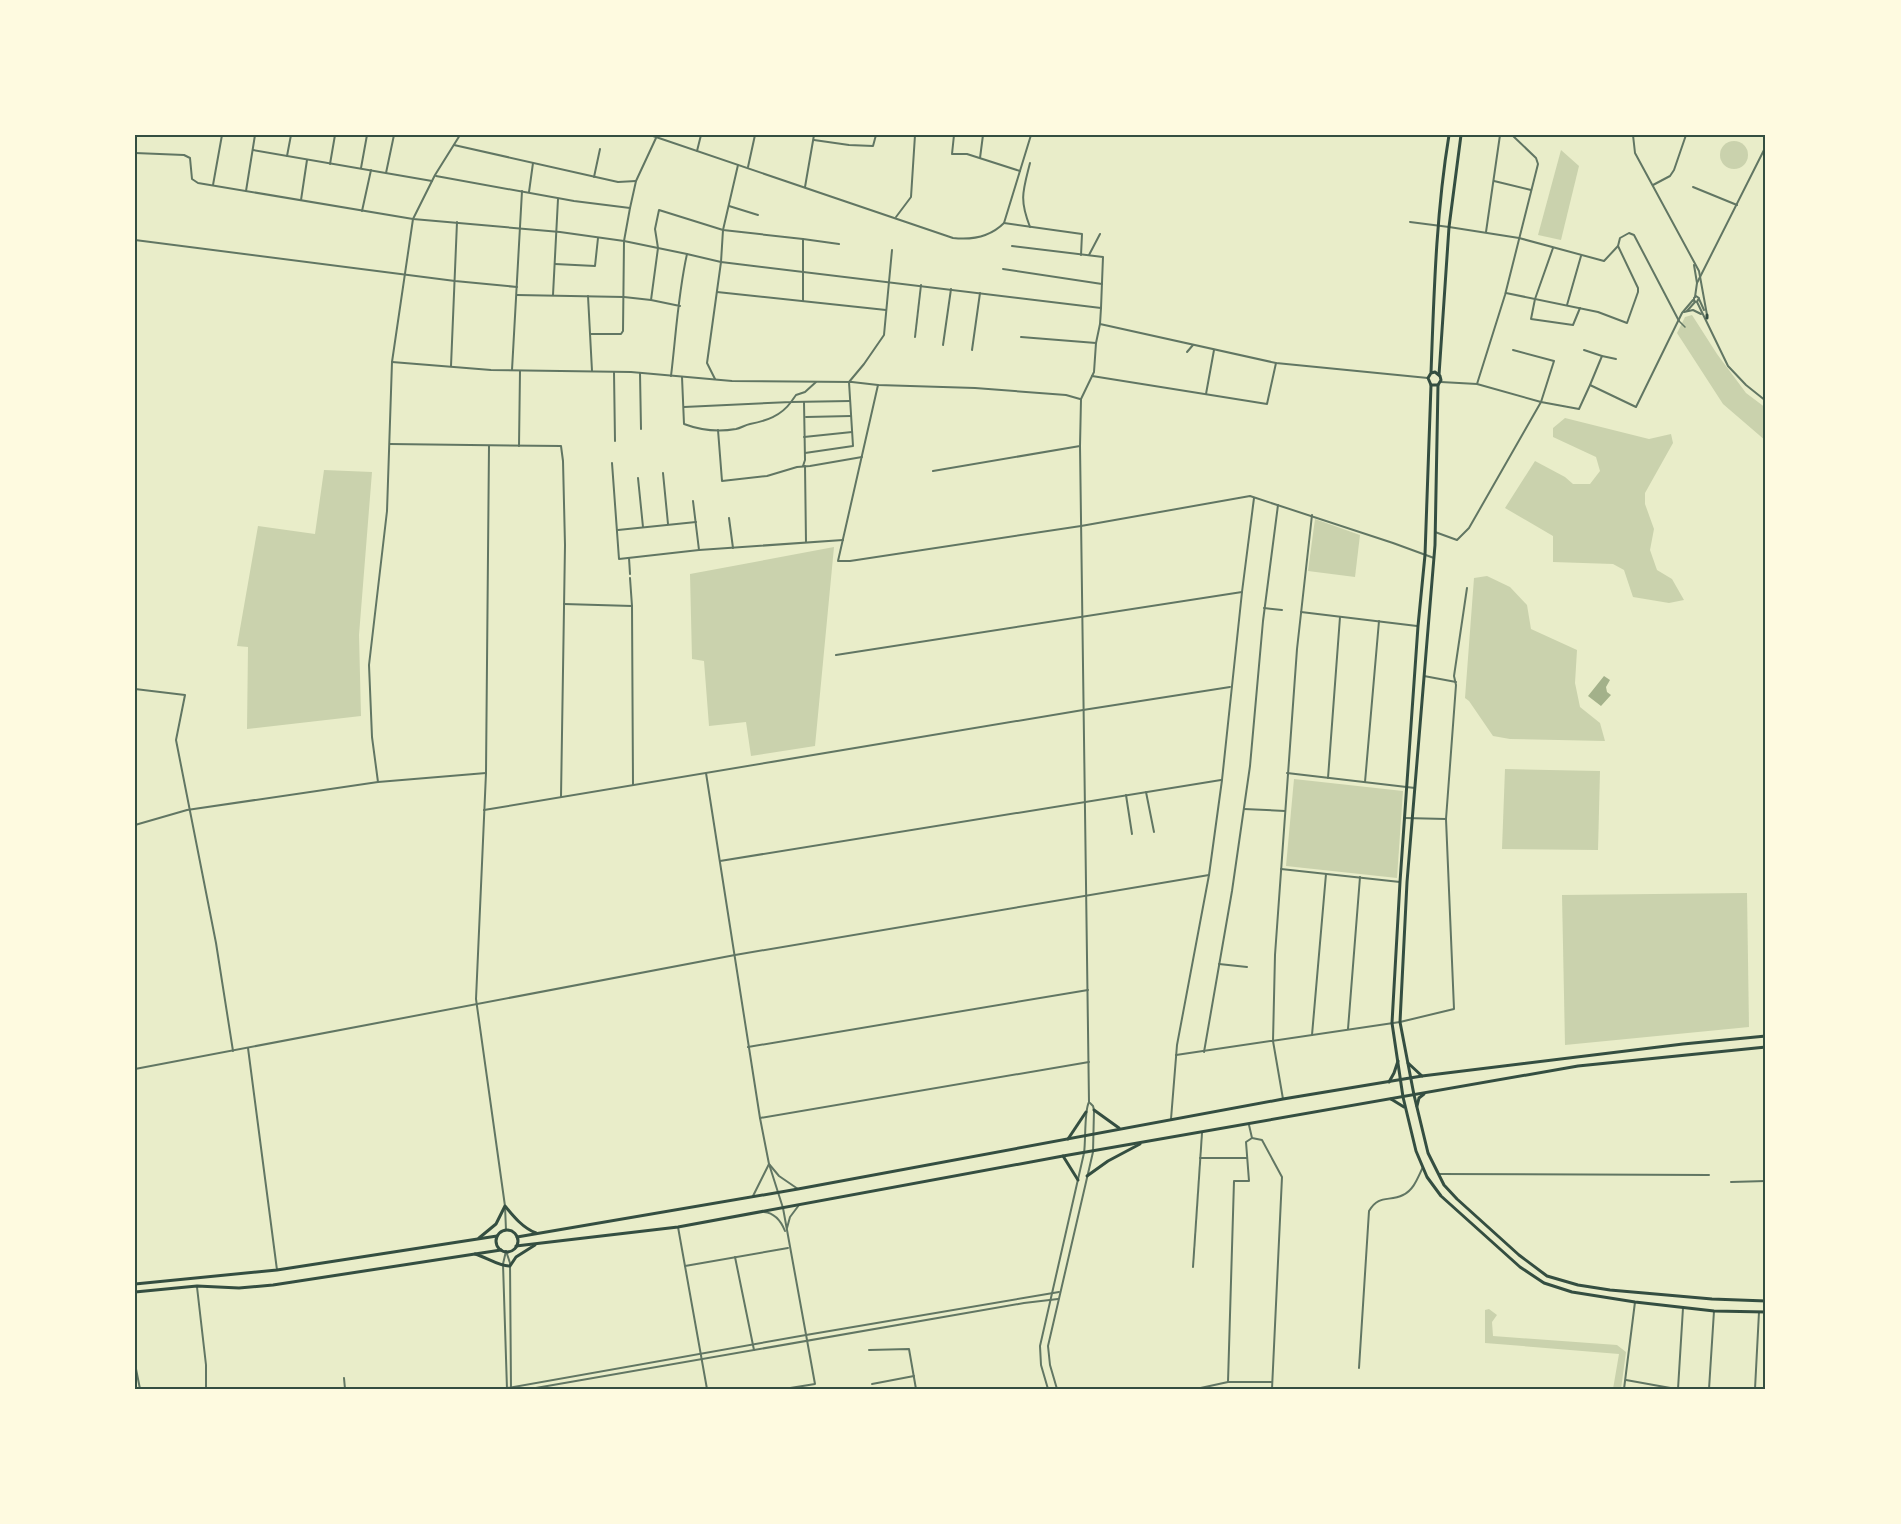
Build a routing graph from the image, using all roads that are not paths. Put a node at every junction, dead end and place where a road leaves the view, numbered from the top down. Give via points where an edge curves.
1 (222, 135) edge
2 (255, 135) edge
3 (291, 135) edge
4 (335, 135) edge
5 (367, 135) edge
6 (394, 135) edge
7 (459, 135) edge
8 (650, 135) edge
9 (701, 135) edge
10 (755, 135) edge
11 (814, 135) edge
12 (876, 135) edge
13 (915, 135) edge
14 (954, 135) edge
15 (983, 135) edge
16 (1031, 135) edge
17 (1449, 135) edge
18 (1461, 135) edge
19 (1500, 135) edge
20 (1512, 135) edge
21 (1633, 135) edge
22 (1686, 135) edge
23 (656, 137) junction
24 (814, 140) junction
25 (454, 145) junction
26 (1766, 146) edge
27 (600, 149) dead end
28 (253, 150) junction
29 (697, 151) junction
30 (135, 153) edge
31 (287, 156) junction
32 (980, 158) junction
33 (308, 160) junction
34 (533, 163) junction
35 (1030, 163) dead end
36 (330, 164) junction
37 (738, 164) junction
38 (361, 168) junction
39 (748, 168) junction
40 (371, 170) junction
41 (1020, 171) junction
42 (386, 173) junction
43 (435, 176) junction
44 (594, 177) junction
45 (432, 181) junction
46 (636, 181) junction
47 (1494, 181) junction
48 (213, 185) junction
49 (1653, 185) junction
50 (805, 187) junction
51 (1693, 187) dead end
52 (1531, 190) junction
53 (246, 191) junction
54 (522, 191) junction
55 (530, 192) junction
56 (558, 198) junction
57 (301, 200) junction
58 (1737, 205) junction
59 (729, 206) junction
60 (630, 208) junction
61 (362, 211) junction
62 (758, 215) dead end
63 (896, 217) junction
64 (413, 219) junction
65 (457, 222) junction
66 (1410, 222) dead end
67 (1004, 223) junction
68 (1438, 225) junction
69 (1449, 226) junction
70 (521, 228) junction
71 (1031, 228) junction
72 (557, 231) junction
73 (723, 231) junction
74 (1486, 232) junction
75 (1100, 234) dead end
76 (598, 237) junction
77 (1520, 238) junction
78 (803, 239) junction
79 (135, 240) edge
80 (624, 241) junction
81 (838, 244) dead end
82 (1012, 246) dead end
83 (1618, 246) junction
84 (657, 248) junction
85 (1553, 248) junction
86 (892, 250) dead end
87 (687, 254) junction
88 (1081, 255) junction
89 (1581, 255) junction
90 (1088, 256) junction
91 (1692, 260) junction
92 (721, 262) junction
93 (555, 264) junction
94 (1705, 268) junction
95 (1003, 269) dead end
96 (803, 272) junction
97 (404, 274) junction
98 (1700, 276) junction
99 (455, 281) junction
100 (889, 281) junction
101 (1102, 284) junction
102 (1700, 284) junction
103 (921, 285) junction
104 (517, 287) junction
105 (951, 289) junction
106 (717, 292) junction
107 (980, 293) junction
108 (1506, 293) junction
109 (517, 295) junction
110 (553, 296) junction
111 (588, 296) junction
112 (624, 297) junction
113 (1535, 299) junction
114 (1696, 299) junction
115 (651, 300) junction
116 (803, 301) junction
117 (1567, 305) junction
118 (680, 306) junction
119 (1101, 308) junction
120 (1580, 308) junction
121 (886, 310) junction
122 (1687, 310) junction
123 (1682, 314) junction
124 (1706, 317) junction
125 (1679, 321) junction
126 (1100, 324) junction
127 (1685, 327) dead end
128 (591, 334) junction
129 (915, 337) dead end
130 (1021, 337) dead end
131 (1096, 343) junction
132 (943, 345) dead end
133 (1193, 345) junction
134 (972, 350) dead end
135 (1214, 350) junction
136 (1512, 350) dead end
137 (1584, 350) dead end
138 (1187, 352) dead end
139 (1602, 356) junction
140 (1616, 360) dead end
141 (392, 362) junction
142 (1276, 363) junction
143 (451, 366) junction
144 (512, 370) junction
145 (520, 370) junction
146 (592, 371) junction
147 (614, 372) junction
148 (640, 373) junction
149 (1431, 373) junction
150 (1439, 375) junction
151 (671, 376) junction
152 (1092, 376) junction
153 (682, 377) junction
154 (1428, 378) junction
155 (715, 380) junction
156 (817, 382) junction
157 (849, 382) junction
158 (1439, 383) junction
159 (1477, 384) junction
160 (879, 385) junction
161 (1431, 385) junction
162 (1590, 385) junction
163 (1206, 394) junction
164 (1081, 399) junction
165 (851, 401) junction
166 (1766, 401) edge
167 (791, 402) junction
168 (804, 402) junction
169 (1541, 402) junction
170 (684, 407) junction
171 (851, 416) junction
172 (805, 417) junction
173 (641, 429) dead end
174 (717, 430) junction
175 (852, 432) junction
176 (804, 437) junction
177 (615, 441) dead end
178 (389, 444) junction
179 (489, 446) junction
180 (519, 446) junction
181 (1080, 446) junction
182 (805, 453) junction
183 (862, 457) junction
184 (612, 464) dead end
185 (805, 466) junction
186 (933, 471) dead end
187 (663, 473) dead end
188 (638, 478) dead end
189 (1254, 498) junction
190 (693, 501) dead end
191 (1278, 505) junction
192 (1312, 515) junction
193 (729, 518) dead end
194 (696, 522) junction
195 (668, 524) junction
196 (1081, 526) junction
197 (643, 527) junction
198 (618, 530) junction
199 (1435, 532) junction
200 (843, 540) junction
201 (806, 542) junction
202 (733, 548) junction
203 (699, 550) junction
204 (1425, 555) junction
205 (629, 558) junction
206 (1434, 558) junction
207 (630, 574) dead end
208 (630, 579) dead end
209 (1467, 588) dead end
210 (1242, 592) junction
211 (564, 604) junction
212 (632, 606) junction
213 (1264, 608) junction
214 (1282, 610) dead end
215 (1301, 612) junction
216 (1082, 616) junction
217 (1340, 617) junction
218 (1379, 621) junction
219 (1418, 626) junction
220 (836, 655) dead end
221 (1424, 676) junction
222 (1456, 682) junction
223 (1230, 687) junction
224 (135, 689) edge
225 (1083, 710) junction
226 (486, 773) junction
227 (706, 773) junction
228 (1287, 773) junction
229 (1328, 778) junction
230 (1222, 780) junction
231 (378, 782) junction
232 (1365, 782) junction
233 (633, 785) junction
234 (1408, 788) junction
235 (1415, 788) junction
236 (1146, 792) junction
237 (1126, 795) junction
238 (561, 797) junction
239 (1084, 802) junction
240 (190, 809) junction
241 (1244, 809) junction
242 (484, 810) junction
243 (1285, 811) junction
244 (1405, 818) junction
245 (1413, 818) junction
246 (1446, 819) junction
247 (135, 825) edge
248 (1154, 832) dead end
249 (1132, 834) dead end
250 (720, 861) junction
251 (1281, 869) junction
252 (1326, 873) junction
253 (1209, 875) junction
254 (1360, 877) junction
255 (1400, 882) junction
256 (1086, 897) junction
257 (735, 955) junction
258 (1219, 964) junction
259 (1247, 967) dead end
260 (1088, 990) junction
261 (476, 1005) junction
262 (1400, 1022) junction
263 (1392, 1023) junction
264 (1348, 1029) junction
265 (1758, 1030) dead end
266 (1312, 1035) junction
267 (1766, 1036) edge
268 (1758, 1037) junction
269 (1273, 1041) junction
270 (748, 1047) junction
271 (1766, 1047) edge
272 (248, 1048) junction
273 (233, 1051) junction
274 (1204, 1052) junction
275 (1176, 1055) junction
276 (1398, 1060) junction
277 (1089, 1062) junction
278 (1407, 1062) junction
279 (135, 1069) edge
280 (1422, 1076) junction
281 (1410, 1078) junction
282 (1401, 1079) junction
283 (1389, 1082) junction
284 (1426, 1093) junction
285 (1414, 1095) junction
286 (1403, 1097) junction
287 (1282, 1099) junction
288 (1391, 1100) junction
289 (1089, 1102) junction
290 (1417, 1107) junction
291 (1406, 1108) junction
292 (1094, 1110) junction
293 (1086, 1112) junction
294 (760, 1118) junction
295 (1171, 1119) junction
296 (1249, 1125) junction
297 (1120, 1128) junction
298 (1094, 1133) junction
299 (1202, 1133) junction
300 (1086, 1135) junction
301 (1252, 1138) junction
302 (1068, 1139) junction
303 (1144, 1142) junction
304 (1093, 1152) junction
305 (1084, 1153) junction
306 (1063, 1156) junction
307 (1200, 1158) junction
308 (1247, 1158) junction
309 (769, 1164) junction
310 (1423, 1167) junction
311 (1437, 1174) junction
312 (1709, 1175) dead end
313 (1088, 1176) junction
314 (1078, 1179) junction
315 (1766, 1181) edge
316 (1731, 1182) dead end
317 (798, 1189) junction
318 (776, 1192) junction
319 (753, 1196) junction
320 (799, 1205) junction
321 (505, 1206) junction
322 (783, 1208) junction
323 (763, 1212) junction
324 (678, 1227) junction
325 (506, 1230) junction
326 (538, 1233) junction
327 (497, 1236) junction
328 (517, 1237) junction
329 (787, 1237) junction
330 (479, 1239) junction
331 (537, 1244) junction
332 (516, 1246) junction
333 (789, 1247) junction
334 (501, 1250) junction
335 (506, 1251) junction
336 (473, 1253) junction
337 (735, 1257) junction
338 (510, 1266) junction
339 (685, 1266) junction
340 (503, 1267) junction
341 (1193, 1267) dead end
342 (277, 1270) junction
343 (135, 1284) edge
344 (197, 1286) junction
345 (135, 1292) edge
346 (1059, 1292) junction
347 (1051, 1293) junction
348 (1050, 1299) junction
349 (1058, 1299) junction
350 (1766, 1301) edge
351 (1635, 1302) junction
352 (1683, 1308) junction
353 (1714, 1311) junction
354 (1759, 1312) junction
355 (1766, 1312) edge
356 (806, 1335) junction
357 (807, 1341) junction
358 (753, 1345) junction
359 (754, 1350) junction
360 (869, 1350) dead end
361 (701, 1354) junction
362 (702, 1359) junction
363 (135, 1365) edge
364 (1359, 1368) dead end
365 (914, 1376) junction
366 (344, 1378) dead end
367 (1626, 1380) junction
368 (1228, 1382) junction
369 (1272, 1382) junction
370 (814, 1384) junction
371 (872, 1384) dead end
372 (509, 1388) edge
373 (140, 1389) edge
374 (206, 1389) edge
375 (345, 1389) edge
376 (502, 1389) edge
377 (530, 1389) edge
378 (707, 1389) edge
379 (784, 1389) edge
380 (816, 1389) edge
381 (916, 1389) edge
382 (1048, 1389) edge
383 (1057, 1389) edge
384 (1196, 1389) edge
385 (1272, 1389) edge
386 (1624, 1389) edge
387 (1677, 1389) edge
388 (1709, 1389) edge
389 (1755, 1389) edge

1 - 48 street
2 - 28 street
3 - 31 street
4 - 36 street
5 - 38 street
6 - 42 street
7 - 25 street
8 - 23 street
9 - 29 street
10 - 39 street
11 - 24 street
12 - 24 street via 873,146
13 - 63 street via 911,197
14 - 32 street via 952,154
15 - 32 street
16 - 41 street
17 - 68 main road
18 - 69 main road
19 - 47 street
20 - 52 street via 1536,158
21 - 49 street via 1635,153
22 - 49 street via 1674,170
23 - 29 street
23 - 46 street
24 - 50 street
25 - 34 street
25 - 43 street
26 - 58 street
27 - 44 street
28 - 31 street
28 - 53 street
29 - 37 street
30 - 48 street via 184,154 190,158 192,179
31 - 33 street
32 - 41 street
33 - 36 street
33 - 57 street
34 - 44 street
34 - 55 street
35 - 71 street via 1022,195
36 - 38 street
37 - 39 street
37 - 59 street
38 - 40 street
39 - 50 street
40 - 42 street
40 - 61 street
41 - 67 street
42 - 45 street
43 - 45 street
43 - 54 street
44 - 46 street
45 - 64 street
46 - 60 street
47 - 52 street
47 - 74 street
48 - 53 street
49 - 91 street
50 - 63 street
51 - 58 street
52 - 77 street
53 - 57 street
54 - 55 street
54 - 70 street
55 - 56 street
56 - 60 street
56 - 72 street
57 - 61 street
58 - 94 street
59 - 62 street
59 - 73 street
60 - 80 street
61 - 64 street
63 - 67 street via 963,239 996,231
64 - 65 street
64 - 97 street
65 - 70 street
65 - 99 street
66 - 68 street
67 - 71 street
68 - 69 street
68 - 149 main road
69 - 74 street
69 - 150 main road
70 - 72 street
70 - 104 street
71 - 88 street via 1082,234
72 - 76 street
72 - 93 street
73 - 78 street
73 - 84 street via 659,210
73 - 92 street
74 - 77 street
75 - 90 street
76 - 80 street
76 - 93 street via 595,266
77 - 85 street
77 - 108 street
78 - 81 street
78 - 96 street
79 - 97 street
80 - 84 street
80 - 112 street
82 - 88 street
83 - 89 street via 1604,261
83 - 120 street via 1638,288 1627,323
83 - 125 street via 1620,238 1629,233 1634,235
84 - 87 street
84 - 115 street
85 - 89 street
85 - 113 street
86 - 100 street
87 - 92 street
87 - 118 street
88 - 90 street
89 - 117 street
90 - 101 street via 1103,257
91 - 98 street
91 - 102 street
92 - 96 street
92 - 106 street
93 - 110 street
94 - 98 street
94 - 102 street
95 - 101 street
96 - 100 street
96 - 116 street
97 - 99 street
97 - 141 street
98 - 102 street
99 - 104 street
99 - 143 street
100 - 103 street
100 - 121 street
101 - 119 street
102 - 114 street
102 - 124 street
103 - 105 street
103 - 129 street
104 - 109 street
105 - 107 street
105 - 132 street
106 - 116 street
106 - 155 street via 707,363
107 - 119 street
107 - 134 street
108 - 113 street
108 - 159 street
109 - 110 street
109 - 144 street
110 - 111 street
111 - 112 street
111 - 128 street
112 - 115 street
112 - 128 street via 621,334
113 - 117 street
113 - 120 street via 1531,319 1573,325
114 - 122 street
114 - 123 street
114 - 124 street
115 - 118 street
116 - 121 street
117 - 120 street
118 - 151 street
119 - 126 street
121 - 157 street via 884,335
122 - 123 street
122 - 124 street via 1696,310
123 - 125 street
124 - 166 street via 1736,376
125 - 127 street
125 - 162 street via 1636,406
126 - 131 street
126 - 133 street
128 - 146 street
130 - 131 street
131 - 152 street
133 - 135 street
133 - 138 street
135 - 142 street
135 - 163 street
136 - 169 street via 1554,361
137 - 139 street
139 - 140 street
139 - 162 street
141 - 143 street
141 - 178 street
142 - 154 street
142 - 163 street via 1267,404
143 - 144 street
144 - 145 street
145 - 146 street
145 - 180 street
146 - 147 street
147 - 148 street
147 - 177 street
148 - 151 street
148 - 173 street
149 - 150 main road
149 - 154 main road
150 - 158 main road
151 - 153 street
152 - 163 street
152 - 164 street
153 - 155 street
153 - 170 street
154 - 161 main road
155 - 156 street
156 - 157 street
156 - 167 street
157 - 160 street
157 - 165 street
158 - 159 street
158 - 161 main road
158 - 199 main road
159 - 169 street
160 - 164 street via 975,388
160 - 183 street
161 - 204 main road
162 - 169 street via 1579,409
164 - 181 street
165 - 168 street
165 - 171 street
167 - 168 street
167 - 170 street
167 - 174 street via 785,410 760,423
168 - 172 street
169 - 199 street via 1469,528 1457,540
170 - 174 street via 684,424
171 - 172 street
171 - 175 street
172 - 176 street
174 - 185 street via 722,482
175 - 176 street
175 - 182 street via 853,446
176 - 182 street
178 - 179 street
178 - 231 street via 387,512 369,665
179 - 180 street
179 - 226 street
180 - 211 street via 561,446
181 - 186 street
181 - 196 street
182 - 185 street
183 - 185 street
183 - 200 street
184 - 198 street
185 - 201 street
187 - 195 street
188 - 197 street
189 - 191 street
189 - 196 street
189 - 210 street
190 - 194 street
191 - 192 street
191 - 213 street
192 - 204 street
192 - 215 street
193 - 202 street
194 - 195 street
194 - 203 street
195 - 197 street
196 - 200 street via 838,561
196 - 216 street
197 - 198 street
198 - 205 street via 619,559
199 - 206 main road
200 - 201 street
201 - 202 street
202 - 203 street
203 - 205 street
204 - 206 street
204 - 219 main road
205 - 207 street
206 - 221 main road
208 - 212 street
209 - 222 street
210 - 216 street
210 - 223 street
211 - 212 street
211 - 238 street
212 - 233 street
213 - 214 street
213 - 241 street
215 - 217 street
215 - 228 street
216 - 220 street
216 - 225 street
217 - 218 street
217 - 229 street
218 - 219 street
218 - 232 street
219 - 234 main road
221 - 222 street
221 - 235 main road
222 - 246 street
223 - 225 street
223 - 230 street
224 - 240 street via 185,695 176,740
225 - 227 street
225 - 239 street
226 - 231 street
226 - 242 street
227 - 233 street
227 - 250 street
228 - 229 street
228 - 243 street
229 - 232 street
230 - 236 street
230 - 253 street
231 - 240 street
232 - 234 street
233 - 238 street
234 - 235 street
234 - 244 main road
235 - 245 main road
236 - 237 street
236 - 248 street
237 - 239 street
237 - 249 street
238 - 242 street
239 - 250 street
239 - 256 street
240 - 247 street
240 - 273 street
241 - 243 street
241 - 258 street
242 - 261 street
243 - 251 street
244 - 245 street
244 - 255 main road
245 - 246 street
245 - 262 main road
246 - 262 street via 1454,1009
250 - 257 street
251 - 252 street
251 - 269 street
252 - 254 street
252 - 266 street
253 - 256 street
253 - 275 street
254 - 255 street
254 - 264 street
255 - 263 main road
256 - 257 street
256 - 260 street
257 - 261 street
257 - 270 street
258 - 259 street
258 - 274 street
260 - 270 street
260 - 277 street
261 - 272 street
261 - 321 street
262 - 263 street
262 - 278 main road
263 - 264 street
263 - 276 main road
264 - 266 street
265 - 268 street
266 - 269 street
267 - 268 main road
268 - 280 main road
269 - 274 street
269 - 287 street
270 - 294 street
271 - 284 main road via 1578,1066
272 - 273 street
272 - 342 street
273 - 279 street
274 - 275 street
275 - 295 street
276 - 282 main road
276 - 283 main road
277 - 289 street
277 - 294 street
278 - 280 main road
278 - 281 main road
280 - 281 main road
281 - 282 main road
281 - 285 main road
282 - 283 main road
282 - 286 main road
283 - 287 main road
284 - 285 main road
284 - 290 main road via 1419,1098
285 - 286 main road
285 - 290 main road
286 - 288 main road
286 - 291 main road
287 - 295 main road
288 - 291 main road
288 - 296 main road
289 - 292 street
289 - 293 street
290 - 311 main road
291 - 310 main road
292 - 297 main road
292 - 298 street
293 - 300 street
293 - 302 main road
294 - 309 street
295 - 297 main road
296 - 299 main road
296 - 301 street
297 - 298 main road
298 - 300 main road
298 - 304 street
299 - 303 main road
299 - 307 street
300 - 302 main road
300 - 305 street
301 - 308 street via 1246,1142
301 - 369 street via 1262,1140 1282,1177
302 - 317 main road
303 - 304 main road
303 - 313 main road
304 - 305 main road
304 - 313 street
305 - 306 main road
305 - 314 street
306 - 314 main road
306 - 320 main road
307 - 308 street
307 - 341 street
308 - 368 street via 1249,1181 1234,1181
309 - 317 street
309 - 318 street
309 - 319 street
310 - 351 main road via 1441,1196 1544,1283 1572,1292
310 - 364 street via 1415,1185 1403,1195 1380,1200 1369,1211
311 - 312 street
311 - 350 main road via 1457,1199 1547,1276 1610,1290
313 - 346 street
314 - 347 street
315 - 316 street
317 - 318 main road
318 - 319 main road
318 - 322 street
319 - 326 main road
320 - 322 main road
320 - 329 street via 787,1224
321 - 325 street
321 - 326 main road via 527,1229
321 - 330 main road via 496,1224
322 - 323 main road
322 - 329 street
323 - 324 main road
323 - 329 street via 777,1218
324 - 331 main road
324 - 339 street
325 - 327 main road
325 - 328 main road
326 - 328 main road
327 - 330 main road
327 - 334 main road
328 - 332 main road
329 - 333 street
330 - 342 main road
331 - 332 main road
331 - 338 main road via 516,1257
332 - 335 main road
333 - 337 street
333 - 356 street
334 - 335 main road
334 - 336 main road
335 - 338 street
335 - 340 street
336 - 340 main road
336 - 344 main road via 273,1285
337 - 339 street
337 - 358 street
338 - 340 main road
338 - 372 street
339 - 361 street
340 - 372 street
342 - 343 main road
344 - 345 main road
344 - 374 street
346 - 347 street
346 - 349 street
347 - 348 street
347 - 356 street
348 - 349 street
348 - 357 street
348 - 382 street via 1040,1354
349 - 383 street via 1048,1346
351 - 352 main road
351 - 367 street
352 - 353 main road
352 - 387 street
353 - 354 main road
353 - 388 street
354 - 355 main road
354 - 389 street
356 - 357 street
356 - 358 street
357 - 359 street
357 - 370 street
358 - 359 street
358 - 361 street
359 - 362 street
360 - 365 street via 909,1349
361 - 362 street
361 - 372 street
362 - 377 street
362 - 378 street
363 - 373 street
365 - 371 street
365 - 381 street
366 - 375 street
367 - 386 street
367 - 387 street
368 - 369 street
368 - 384 street
369 - 385 street
370 - 379 street
370 - 380 street
372 - 376 street

